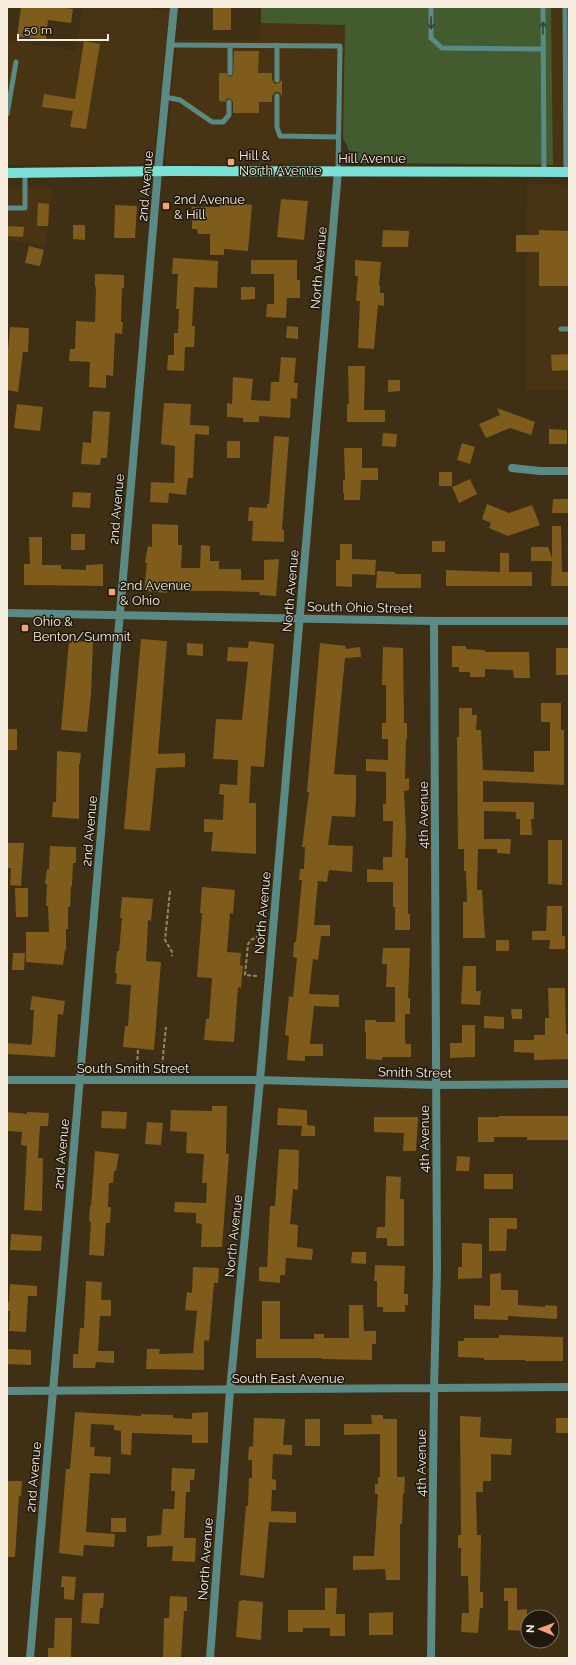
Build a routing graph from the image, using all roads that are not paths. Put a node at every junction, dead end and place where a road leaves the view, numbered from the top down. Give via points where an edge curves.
1 (174, 7) edge
2 (431, 7) edge
3 (543, 7) edge
4 (566, 7) edge
5 (170, 45) junction
6 (277, 45) junction
7 (230, 46) junction
8 (542, 49) junction
9 (16, 62) dead end
10 (230, 73) dead end
11 (277, 80) dead end
12 (277, 96) dead end
13 (165, 97) junction
14 (567, 99) edge
15 (229, 102) dead end
16 (7, 114) edge
17 (338, 137) junction
18 (158, 171) junction
19 (338, 171) junction
20 (25, 172) junction
21 (544, 172) junction
22 (568, 172) edge
23 (7, 173) edge
24 (7, 208) edge
25 (561, 329) dead end
26 (569, 329) edge
27 (512, 468) dead end
28 (569, 472) edge
29 (7, 613) edge
30 (119, 616) junction
31 (300, 618) junction
32 (434, 621) junction
33 (569, 621) edge
34 (7, 1080) edge
35 (79, 1080) junction
36 (260, 1080) junction
37 (569, 1084) edge
38 (436, 1085) junction
39 (569, 1387) edge
40 (434, 1389) junction
41 (7, 1390) edge
42 (230, 1390) junction
43 (52, 1391) junction
44 (30, 1658) edge
45 (210, 1658) edge
46 (432, 1658) edge

1 - 5 street, 2nd Avenue
2 -> 8 lane via 431,38 442,48
8 -> 3 lane
4 - 14 lane
5 - 7 lane
5 - 13 street, 2nd Avenue
6 - 7 lane
6 - 11 lane
6 - 17 lane via 340,46
7 - 10 lane
8 - 21 lane
9 - 16 lane
12 - 17 lane via 277,127 280,136
13 - 15 lane via 180,100 212,122 223,122 229,115
13 - 18 street, 2nd Avenue
14 - 22 lane
17 - 19 lane
18 - 19 main road, Hill Avenue
18 - 20 main road, Hill Avenue
18 - 30 street, 2nd Avenue
19 - 21 main road, Hill Avenue
19 - 31 street, North Avenue
20 - 23 main road, Hill Avenue
20 - 24 lane via 25,208
21 - 22 main road, Hill Avenue
25 - 26 lane
27 - 28 street
29 - 30 street, South Ohio Street
30 - 31 street, South Ohio Street
30 - 35 street, 2nd Avenue
31 - 32 street, South Ohio Street
31 - 36 street, North Avenue
32 - 33 street, South Ohio Street
32 - 38 street, 4th Avenue
34 - 35 street, South Smith Street
35 - 36 street, South Smith Street
35 - 43 street, 2nd Avenue
36 - 38 street, Smith Street
36 - 42 street, North Avenue
37 - 38 street, Smith Street
38 - 40 street, 4th Avenue via 437,1271
39 - 40 street, South East Avenue
40 - 42 street, South East Avenue
40 - 46 street, 4th Avenue
41 - 43 street, South East Avenue
42 - 43 street, South East Avenue
42 - 45 street, North Avenue
43 - 44 street, 2nd Avenue

